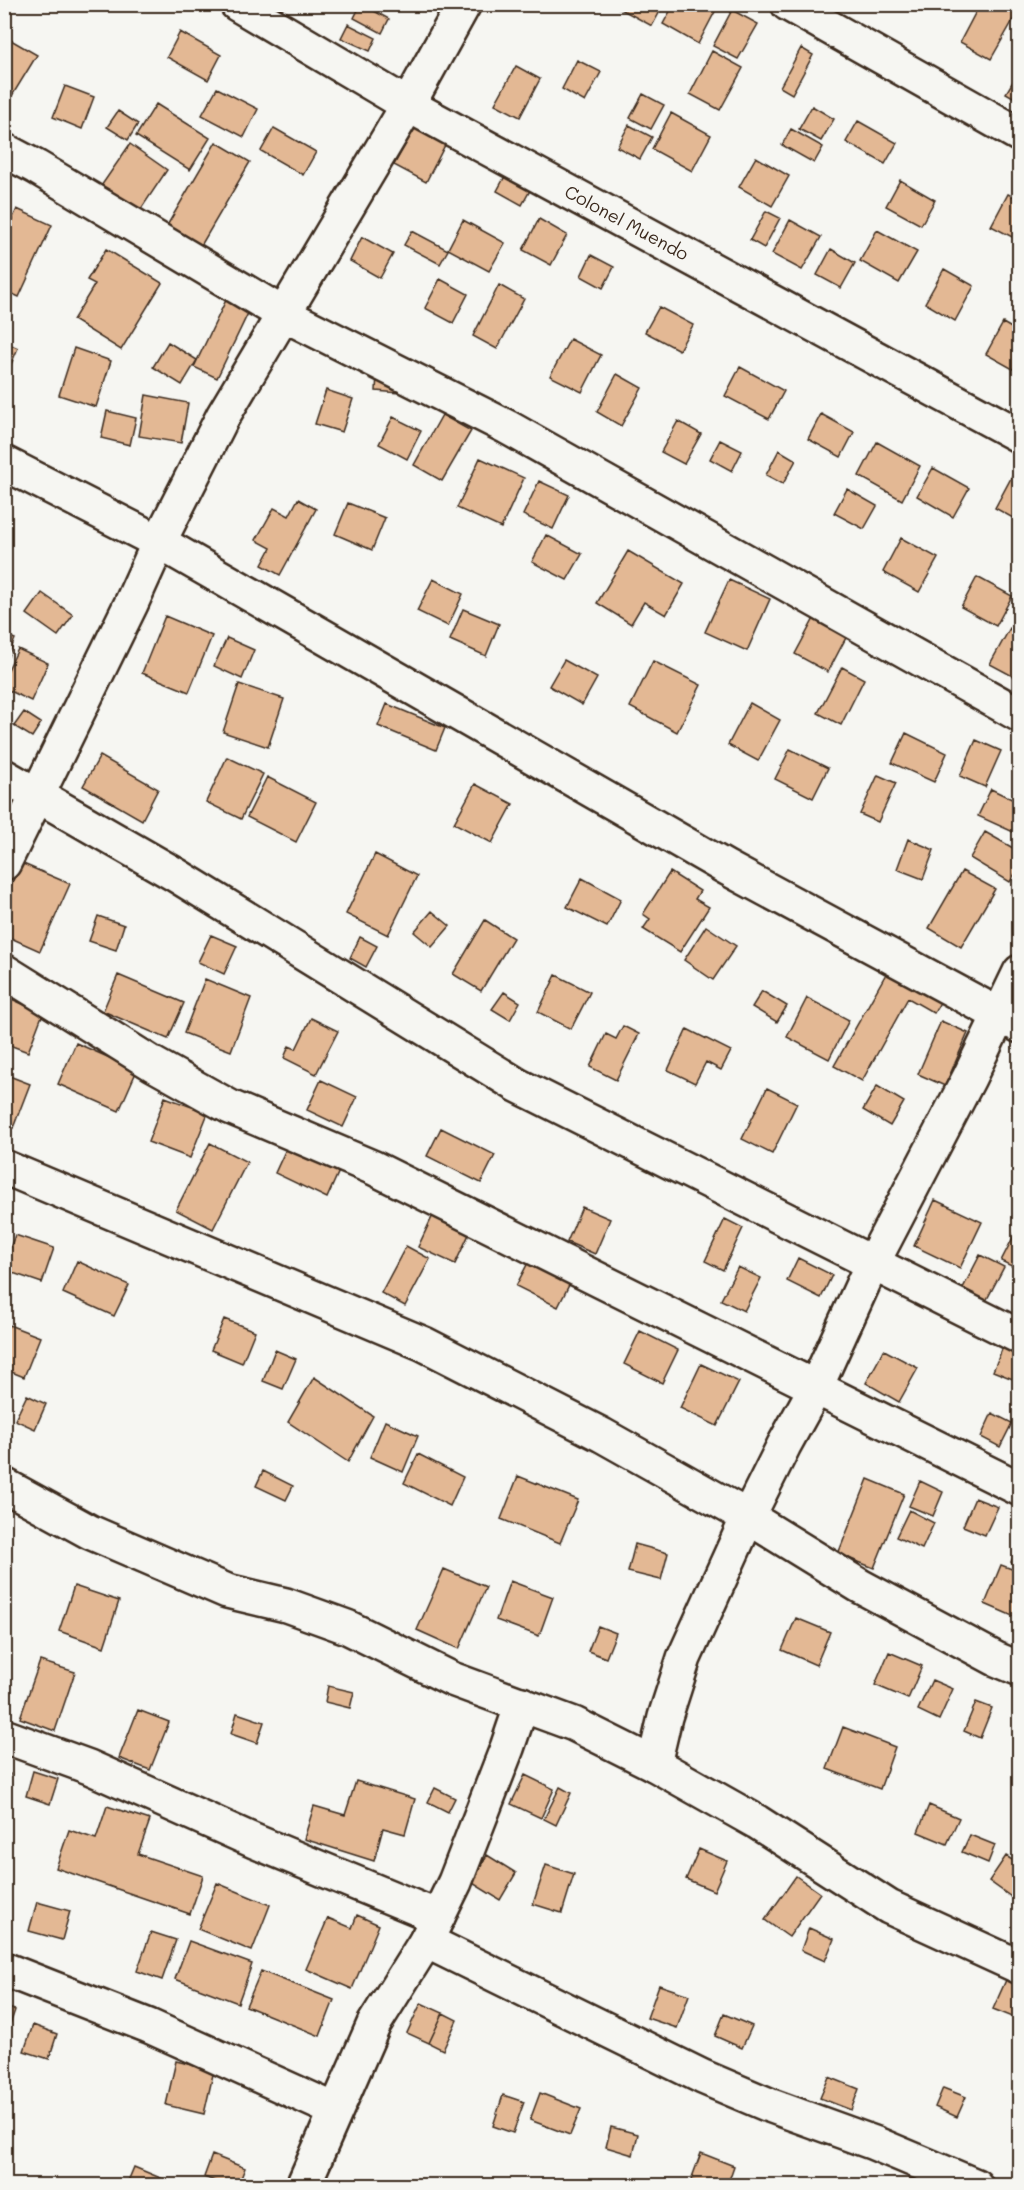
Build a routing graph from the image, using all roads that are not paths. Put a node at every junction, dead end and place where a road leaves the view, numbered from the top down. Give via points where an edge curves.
1 (237, 4) edge
2 (464, 4) edge
3 (788, 4) edge
4 (408, 105) junction
5 (1020, 135) edge
6 (4, 150) edge
7 (283, 314) junction
8 (1020, 436) edge
9 (4, 463) edge
10 (159, 542) junction
11 (1020, 715) edge
12 (4, 776) edge
13 (38, 795) junction
14 (4, 863) edge
15 (4, 970) edge
16 (1020, 972) edge
17 (1009, 1020) edge
18 (4, 1167) edge
19 (872, 1264) junction
20 (1020, 1337) edge
21 (815, 1389) junction
22 (4, 1485) edge
23 (1020, 1489) edge
24 (748, 1517) junction
25 (1020, 1669) edge
26 (522, 1704) junction
27 (4, 1736) edge
28 (654, 1764) junction
29 (432, 1929) junction
30 (1020, 1967) edge
31 (4, 1969) edge
32 (335, 2110) junction
33 (303, 2186) edge
34 (976, 2186) edge

1 - 4 street, Colonel Muendo
2 - 4 street
3 - 5 street
4 - 7 street
4 - 8 street, Colonel Muendo
6 - 7 street
7 - 10 street via 223,416
7 - 11 street via 507,427
9 - 10 street
10 - 13 street
10 - 17 street via 727,868
12 - 13 street
13 - 14 street
13 - 19 street via 176,875 517,1085
15 - 21 street via 153,1064 230,1107 374,1168
16 - 17 street
17 - 19 street via 969,1078
18 - 24 street via 424,1344 602,1435
19 - 20 street
19 - 21 street
21 - 23 street
21 - 24 street
22 - 26 street via 90,1532 227,1591 286,1605 347,1627 452,1679
24 - 25 street via 861,1586
24 - 28 street via 684,1658
26 - 28 street via 574,1724
26 - 29 street via 455,1882
27 - 29 street via 89,1767 254,1841 360,1883
28 - 30 street via 757,1822 889,1907
29 - 32 street via 374,2024
29 - 34 street via 703,2077
31 - 32 street via 149,2026
32 - 33 street

